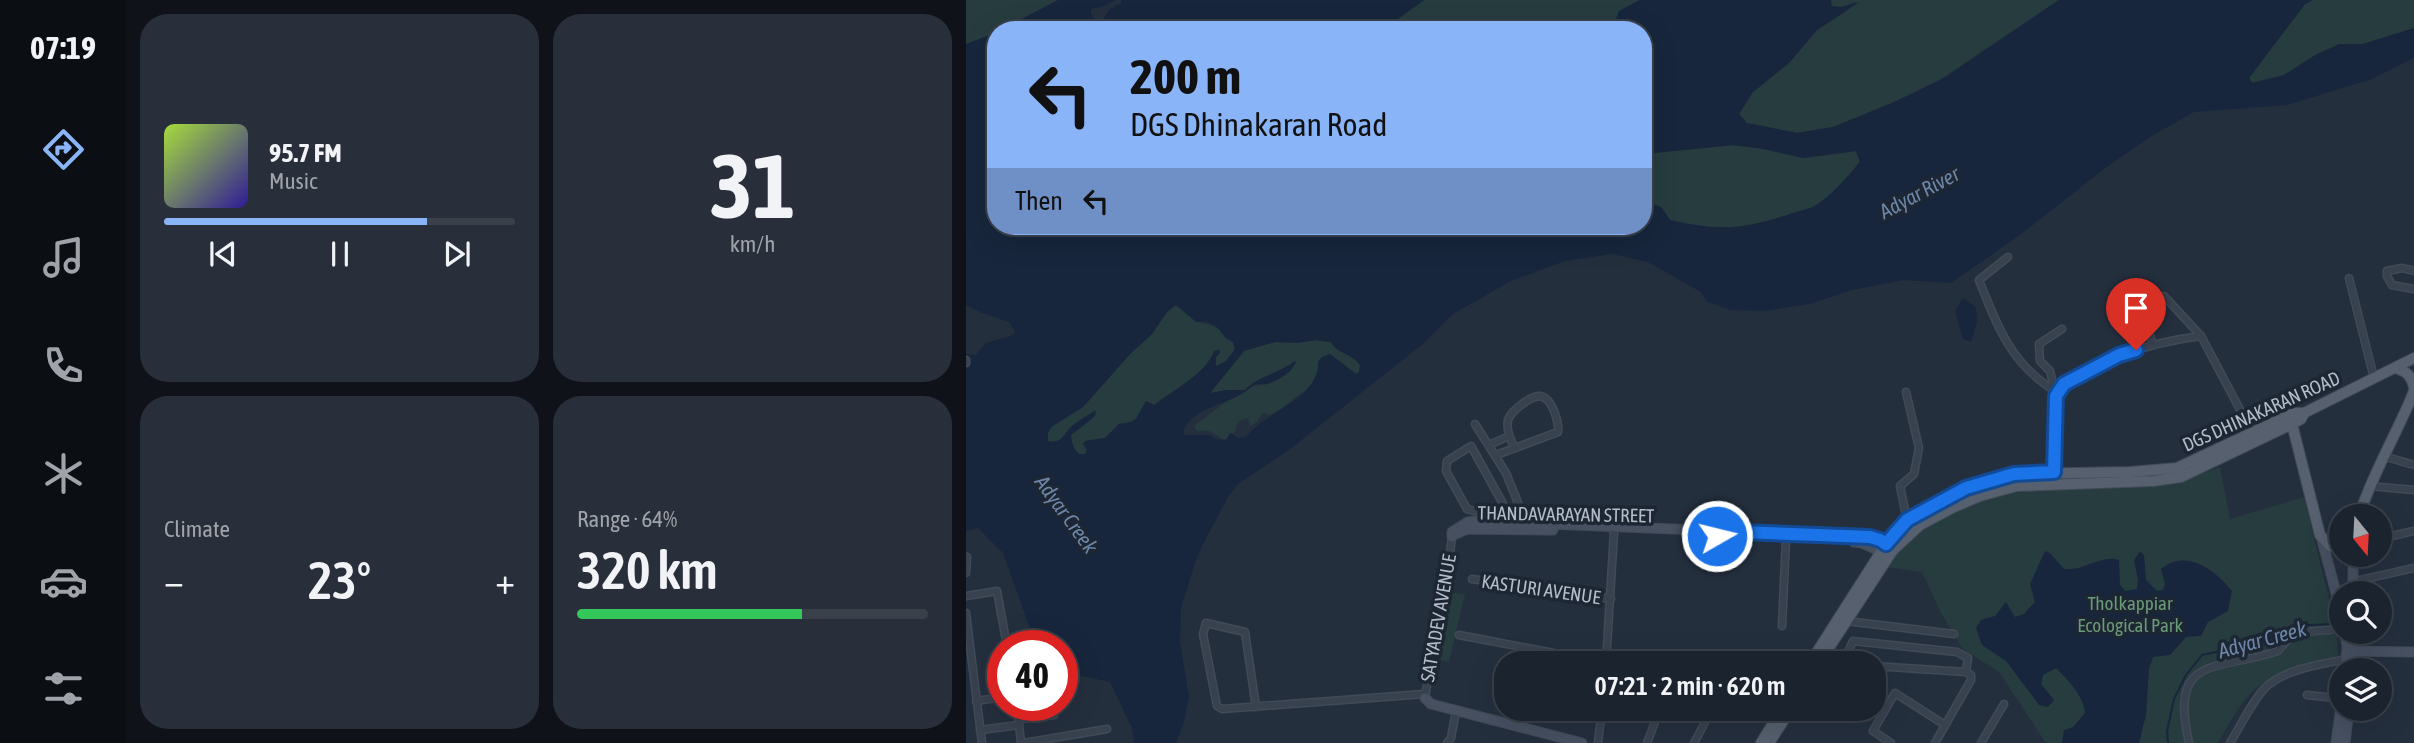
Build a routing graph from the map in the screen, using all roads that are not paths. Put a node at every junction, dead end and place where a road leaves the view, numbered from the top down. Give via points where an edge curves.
1 (2008, 257) dead end
2 (2414, 271) edge
3 (2349, 278) dead end
4 (2414, 289) edge
5 (2164, 296) dead end
6 (2125, 298) dead end
7 (2062, 329) dead end
8 (2201, 336) junction
9 (2152, 345) junction
10 (2414, 358) edge
11 (2395, 368) junction
12 (2374, 378) junction
13 (1906, 392) dead end
14 (2414, 392) edge
15 (2055, 393) junction
16 (2291, 420) junction
17 (1475, 424) dead end
18 (2253, 434) junction
19 (1509, 436) junction
20 (1489, 444) junction
21 (1514, 447) junction
22 (1475, 452) junction
23 (1496, 455) junction
24 (2383, 456) junction
25 (2414, 465) edge
26 (2054, 472) junction
27 (2369, 486) junction
28 (2414, 490) edge
29 (2363, 504) edge
30 (1467, 509) junction
31 (1507, 511) junction
32 (1522, 511) junction
33 (1907, 520) junction
34 (1468, 522) junction
35 (1526, 526) junction
36 (1613, 529) junction
37 (2414, 531) edge
38 (1717, 534) junction
39 (2392, 536) edge
40 (1452, 537) junction
41 (1786, 539) junction
42 (2322, 540) junction
43 (2329, 545) edge
44 (1888, 550) junction
45 (967, 557) edge
46 (2414, 568) edge
47 (966, 573) edge
48 (1472, 579) dead end
49 (2333, 581) edge
50 (2357, 581) edge
51 (966, 596) edge
52 (1611, 599) junction
53 (966, 613) edge
54 (1846, 621) junction
55 (1782, 625) dead end
56 (1004, 630) edge
57 (2329, 630) edge
58 (1954, 634) dead end
59 (1459, 635) dead end
60 (2348, 644) edge
61 (2352, 644) edge
62 (1543, 651) edge
63 (1607, 651) edge
64 (1818, 651) edge
65 (1827, 651) edge
66 (1849, 651) edge
67 (2414, 653) edge
68 (2350, 654) junction
69 (2349, 658) edge
70 (2351, 658) edge
71 (1886, 667) edge
72 (1966, 672) junction
73 (2307, 695) dead end
74 (1425, 696) junction
75 (2329, 697) edge
76 (987, 699) edge
77 (976, 701) junction
78 (2004, 704) dead end
79 (1256, 707) junction
80 (1456, 711) junction
81 (1024, 721) edge
82 (1601, 721) edge
83 (1655, 721) edge
84 (1706, 721) edge
85 (1775, 721) edge
86 (1783, 721) edge
87 (2339, 721) edge
88 (2347, 721) edge
89 (1019, 722) junction
90 (1945, 725) junction
91 (1107, 729) dead end
92 (980, 730) junction
93 (982, 743) edge
94 (1022, 743) edge
95 (1447, 743) edge
96 (1582, 743) edge
97 (1598, 743) edge
98 (1647, 743) edge
99 (1694, 743) edge
100 (1761, 743) edge
101 (1769, 743) edge
102 (1891, 743) edge
103 (1935, 743) edge
104 (1981, 743) edge
105 (2189, 743) edge
106 (2230, 743) edge
107 (2336, 743) edge
108 (2344, 743) edge

1 - 15 street via 1979,280 2010,349 2030,374
2 - 4 street via 2391,268 2387,276 2392,285
3 - 12 street
5 - 8 street
6 - 9 street via 2145,320
7 - 15 street via 2039,344 2038,352 2050,371
8 - 9 street
8 - 18 street
9 - 15 street via 2119,355
10 - 11 main road, DGS DHINAKARAN ROAD
11 - 12 main road, DGS DHINAKARAN ROAD
11 - 14 main road via 2412,378
12 - 16 main road, DGS DHINAKARAN ROAD via 2304,413 2301,419
13 - 33 street via 1919,448 1914,474 1900,486
14 - 24 main road
15 - 26 street
16 - 18 main road, DGS DHINAKARAN ROAD
16 - 42 main road
16 - 44 main road, DGS DHINAKARAN ROAD via 2181,477 2017,486 1980,496 1920,525
17 - 20 street
18 - 26 main road, DGS DHINAKARAN ROAD via 2177,468
19 - 20 street
19 - 21 street
19 - 21 street via 1508,419 1513,412 1530,400 1545,397 1558,432
20 - 22 street
20 - 23 street
21 - 23 street
22 - 30 street via 1468,447 1445,465
22 - 31 street
23 - 32 street
24 - 25 street
24 - 27 main road
26 - 33 main road, DGS DHINAKARAN ROAD via 2014,474 1985,482
27 - 28 street
27 - 29 main road
30 - 31 street
30 - 34 street
31 - 32 street
32 - 35 street
33 - 44 main road, DGS DHINAKARAN ROAD
34 - 35 street, THANDAVARAYAN STREET
34 - 40 street, THANDAVARAYAN STREET via 1457,527
35 - 36 street, THANDAVARAYAN STREET
35 - 40 street, THANDAVARAYAN STREET via 1467,529
36 - 38 street, THANDAVARAYAN STREET
36 - 52 street
37 - 39 street
38 - 41 street, THANDAVARAYAN STREET
38 - 44 street, THANDAVARAYAN STREET via 1870,537
40 - 74 street, SATYADEV AVENUE
41 - 44 street, THANDAVARAYAN STREET via 1862,543
41 - 55 street
42 - 43 main road
42 - 49 street
44 - 54 main road
44 - 64 main road
45 - 47 street
46 - 50 street
48 - 52 street, KASTURI AVENUE
51 - 56 street via 997,591
52 - 63 street
53 - 77 street
54 - 58 street
54 - 65 main road
57 - 105 street via 2298,633 2278,652 2201,670 2190,680 2184,696
59 - 62 street
60 - 68 street
61 - 68 street
66 - 72 street via 1853,641 1957,652 1968,658
67 - 68 street
68 - 69 street
68 - 70 street
68 - 106 street via 2291,673 2264,688
71 - 72 street
72 - 90 street via 1971,680
73 - 75 street
74 - 79 street
74 - 80 street via 1431,704
76 - 77 street
77 - 92 street
78 - 104 street
79 - 79 street via 1245,632 1205,624 1218,707
80 - 95 street
80 - 96 street
81 - 89 street
82 - 97 street
83 - 98 street
84 - 99 street
85 - 100 main road
86 - 101 main road
87 - 107 street
88 - 108 street
89 - 92 street
89 - 94 street
90 - 102 street via 1895,694 1873,731
90 - 103 street
91 - 94 street
92 - 93 street

